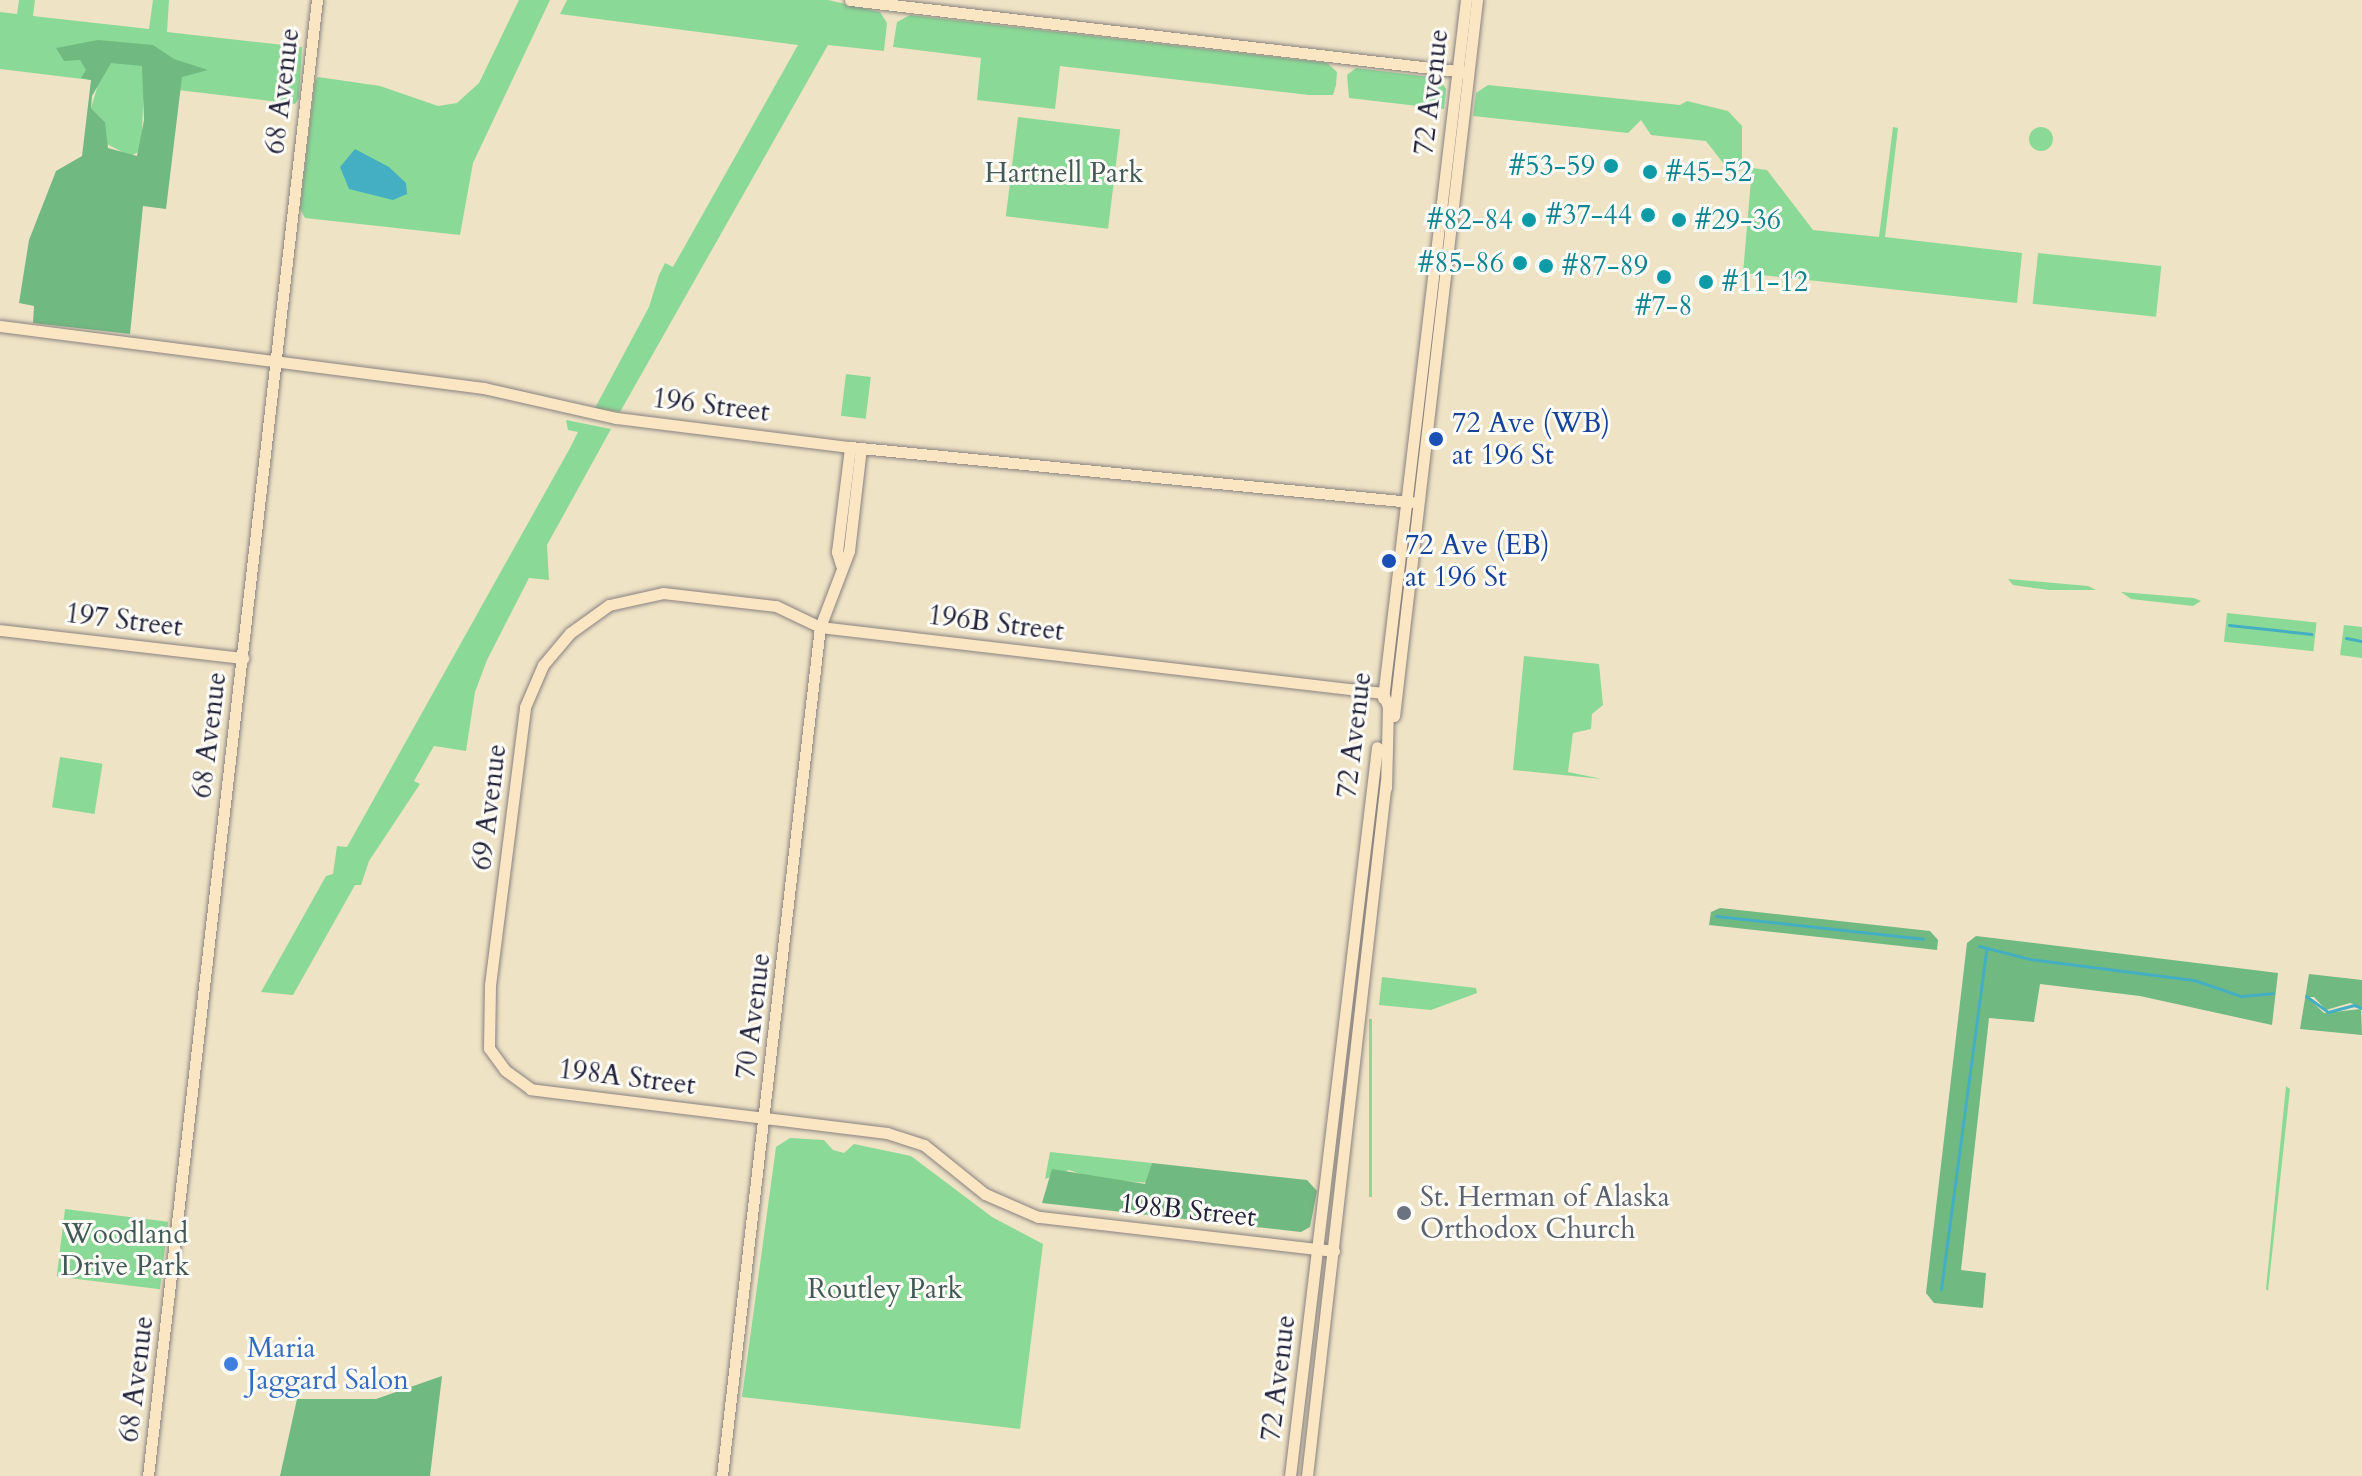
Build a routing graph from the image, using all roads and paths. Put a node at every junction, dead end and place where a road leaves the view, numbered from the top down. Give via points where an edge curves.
1 (317, 0) edge
2 (850, 0) edge
3 (1466, 0) edge
4 (1477, 0) edge
5 (1463, 72) junction
6 (1434, 278) junction
7 (0, 326) edge
8 (276, 362) junction
9 (1435, 362) junction
10 (856, 448) junction
11 (1406, 502) junction
12 (1419, 503) junction
13 (609, 605) joint
14 (820, 627) junction
15 (0, 630) edge
16 (243, 658) junction
17 (1383, 693) junction
18 (1374, 775) junction
19 (1386, 788) junction
20 (1378, 852) junction
21 (489, 1048) joint
22 (765, 1118) junction
23 (1038, 1217) joint
24 (1319, 1249) junction
25 (1334, 1251) junction
26 (148, 1476) edge
27 (722, 1476) edge
28 (1290, 1476) edge
29 (1307, 1476) edge

1 - 8 street, 68 Avenue
2 - 5 street
3 - 5 street, 72 Avenue
4 - 5 street, 72 Avenue
5 - 6 street, 72 Avenue
5 - 9 street, 72 Avenue
6 - 9 street
6 - 11 street, 72 Avenue
7 - 8 street, 196 Street
8 - 10 street, 196 Street via 484,388 616,418
8 - 16 street, 68 Avenue
9 - 12 street, 72 Avenue
10 - 11 street, 196 Street
10 - 14 street, 70 Avenue via 849,551
11 - 12 street, 196 Street
11 - 17 street, 72 Avenue
12 - 19 street, 72 Avenue
13 - 14 street, 196B Street via 663,593 776,606
13 - 21 street, 69 Avenue via 570,633 543,665 525,707 490,985
14 - 17 street, 196B Street
14 - 22 street, 70 Avenue
15 - 16 street, 197 Street
16 - 26 street, 68 Avenue
17 - 18 street, 72 Avenue
17 - 19 street via 1388,707
18 - 20 street via 1372,845
18 - 24 street, 72 Avenue
19 - 20 street, 72 Avenue
20 - 25 street, 72 Avenue
21 - 22 street, 198A Street via 505,1070 531,1089
22 - 23 street, 198A Street via 905,1137 939,1154 999,1203
22 - 27 street, 70 Avenue
23 - 24 street, 198B Street
24 - 25 street, 198B Street
24 - 28 street, 72 Avenue
25 - 29 street, 72 Avenue

